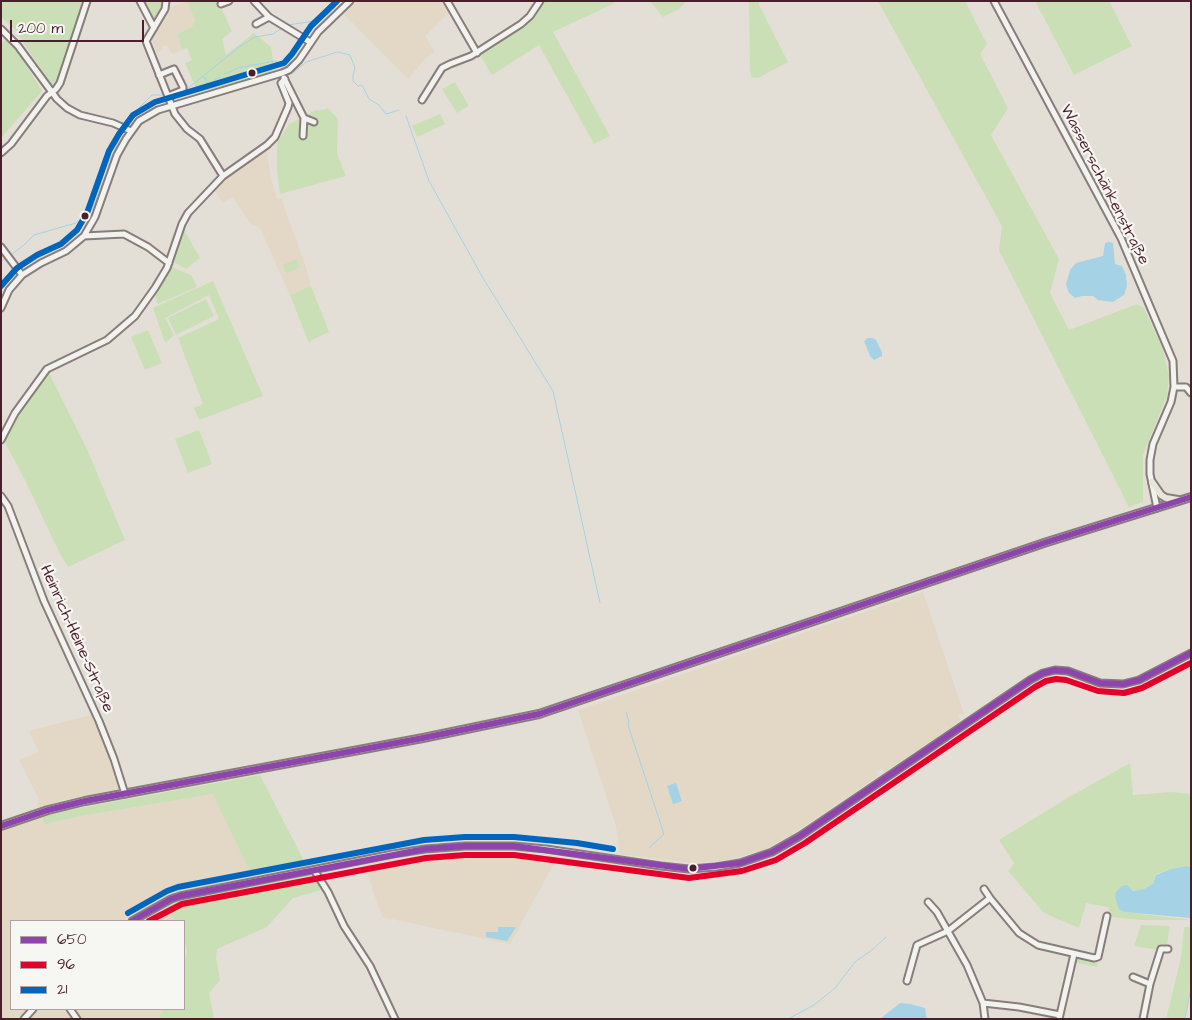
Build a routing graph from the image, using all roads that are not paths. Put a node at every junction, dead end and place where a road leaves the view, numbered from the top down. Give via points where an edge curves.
1 (87, 1) edge
2 (140, 1) edge
3 (166, 1) edge
4 (229, 1) edge
5 (254, 1) edge
6 (350, 1) edge
7 (447, 1) edge
8 (540, 1) edge
9 (994, 1) edge
10 (221, 4) dead end
11 (269, 17) junction
12 (256, 24) dead end
13 (154, 28) junction
14 (1, 29) edge
15 (310, 42) junction
16 (477, 53) junction
17 (282, 73) junction
18 (159, 75) junction
19 (284, 80) junction
20 (52, 92) junction
21 (168, 96) junction
22 (422, 100) dead end
23 (172, 106) junction
24 (304, 118) junction
25 (314, 122) dead end
26 (126, 129) junction
27 (303, 136) dead end
28 (1, 153) edge
29 (223, 176) junction
30 (84, 236) junction
31 (1, 247) edge
32 (169, 263) junction
33 (22, 275) junction
34 (1, 308) edge
35 (1174, 387) junction
36 (1191, 393) edge
37 (1, 440) edge
38 (1152, 482) junction
39 (1, 496) edge
40 (1191, 497) edge
41 (1179, 500) junction
42 (1158, 508) junction
43 (1191, 653) edge
44 (124, 794) junction
45 (1, 826) edge
46 (314, 870) junction
47 (984, 889) dead end
48 (990, 898) junction
49 (928, 902) dead end
50 (1108, 916) dead end
51 (134, 920) edge
52 (948, 931) junction
53 (1168, 949) dead end
54 (1074, 954) junction
55 (1133, 977) dead end
56 (907, 981) dead end
57 (1150, 984) junction
58 (983, 1003) junction
59 (1060, 1017) edge
60 (395, 1019) edge
61 (985, 1019) edge
62 (1143, 1019) edge

1 - 20 street via 60,83
2 - 13 street
3 - 13 street
4 - 10 street
5 - 11 street
6 - 15 street
7 - 16 street
8 - 16 street via 522,24
9 - 35 street, Wasserschänkenstraße via 1121,238 1173,361
11 - 12 street
11 - 15 street
13 - 18 street via 146,42
14 - 20 street via 18,46
15 - 17 street via 292,68
16 - 22 street via 442,68
17 - 19 street
17 - 23 street
18 - 21 street
18 - 21 street via 174,69 184,87
19 - 24 street
19 - 29 street via 281,83 289,103 275,137
20 - 26 street via 73,112
20 - 28 street
21 - 23 street
23 - 26 street via 147,115
23 - 29 street via 181,122 200,139
24 - 25 street
24 - 27 street
26 - 30 street via 95,218
29 - 32 street via 188,213
30 - 32 street via 124,234
30 - 33 street via 66,251
31 - 33 street
32 - 37 street via 144,303 116,334 47,369 14,413
33 - 34 street via 9,290
35 - 36 street via 1186,388
35 - 38 street, Wasserschänkenstraße via 1153,444 1150,460
38 - 41 main road via 1161,495
38 - 42 street, Wasserschänkenstraße
39 - 44 street, Heinrich-Heine-Straße via 8,506 44,601 99,721
40 - 41 main road
41 - 42 main road
42 - 44 main road via 539,714
43 - 46 street via 1139,680 1123,684 1100,683 1068,671 1043,673 800,836 772,852 740,863 675,868 546,849 465,846 413,851
44 - 45 main road via 48,810
46 - 51 street via 180,896
46 - 60 street via 370,966
47 - 48 street
48 - 52 street
48 - 54 street via 1019,933 1031,941
49 - 52 street
50 - 54 street via 1098,957
52 - 56 street via 917,945
52 - 58 street
53 - 57 street via 1161,949
54 - 59 street
55 - 57 street
57 - 62 street
58 - 59 street via 1019,1007
58 - 61 street

